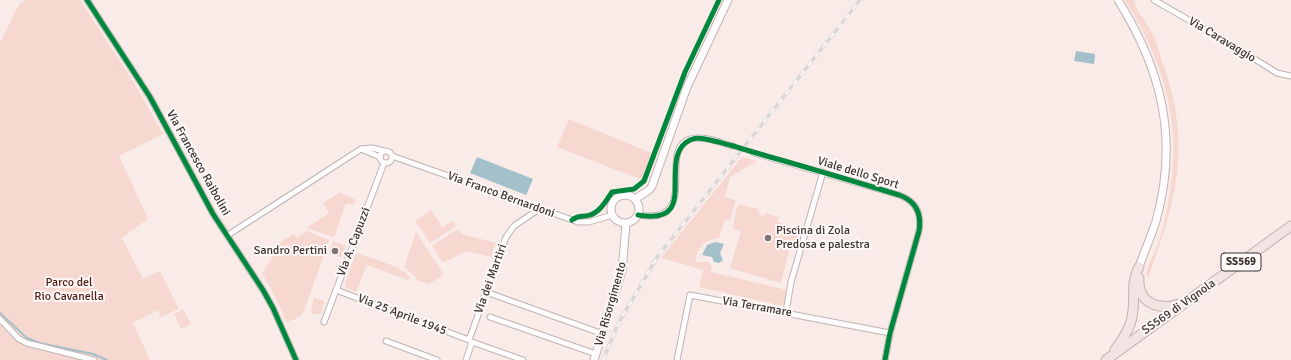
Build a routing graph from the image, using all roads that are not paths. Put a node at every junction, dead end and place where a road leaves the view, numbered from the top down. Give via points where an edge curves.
1 (87, 0) edge
2 (728, 0) edge
3 (1118, 0) edge
4 (1154, 0) edge
5 (1291, 76) edge
6 (734, 146) tunnel mouth
7 (362, 149) junction
8 (384, 151) junction
9 (754, 153) tunnel mouth
10 (392, 156) junction
11 (380, 157) junction
12 (384, 163) junction
13 (823, 172) junction
14 (635, 199) junction
15 (539, 209) junction
16 (612, 215) junction
17 (638, 215) junction
18 (626, 224) junction
19 (1291, 226) edge
20 (228, 235) junction
21 (1139, 267) junction
22 (336, 290) junction
23 (486, 292) junction
24 (1191, 298) junction
25 (786, 312) junction
26 (490, 317) dead end
27 (0, 320) edge
28 (324, 322) dead end
29 (890, 333) junction
30 (603, 334) junction
31 (386, 341) dead end
32 (470, 341) junction
33 (595, 357) edge
34 (1108, 358) edge
35 (94, 360) edge
36 (296, 360) edge
37 (437, 360) edge
38 (466, 360) edge
39 (523, 360) edge
40 (677, 360) edge
41 (885, 360) edge

1 - 20 street, Via Francesco Raibolini via 150,96 198,187
2 - 14 main road via 687,87 652,186
3 - 21 main road via 1138,34 1152,66 1165,127 1165,162 1160,200 1152,233
4 - 5 street, Via Caravaggio via 1277,74
6 - 17 street via 704,138 691,139 678,152 674,198 670,209 658,216
7 - 8 street, Via Franco Bernardoni
7 - 11 street
7 - 20 street
8 - 10 street, Via Franco Bernardoni via 388,151
8 - 11 street
9 - 13 street, Viale dello Sport
10 - 12 street via 390,161
10 - 15 street, Via Franco Bernardoni
11 - 12 street
12 - 22 street, Via A. Capuzzi
13 - 25 street, Viale dello Sport via 791,282
13 - 29 street, Viale dello Sport via 904,197 919,210 919,231
14 - 16 main road via 626,195 617,197 611,205
14 - 17 main road via 639,206
15 - 16 street, Via Franco Bernardoni via 578,222
15 - 23 street, Via dei Martiri via 510,231
16 - 18 main road via 617,222
17 - 18 main road via 631,223
18 - 30 main road, Via Risorgimento via 623,266
19 - 24 highway, SS569 di Vignola / SS569
20 - 36 street, Via Francesco Raibolini via 274,308
21 - 24 highway, SS569 via 1140,289 1149,303 1166,307
21 - 34 highway, SS569 via 1134,280 1134,309 1130,323 1124,337
22 - 28 street, Via A. Capuzzi
22 - 32 street, Via 25 Aprile 1945
23 - 30 street
23 - 32 street, Via dei Martiri
24 - 34 highway, SS569 di Vignola / SS569
25 - 29 street, Via Terramare
25 - 40 street, Via Terramare via 690,295
26 - 33 street
27 - 35 street via 26,343
29 - 41 street, Viale dello Sport
30 - 33 main road, Via Risorgimento
31 - 37 street
32 - 38 street, Via dei Martiri
32 - 39 street, Via 25 Aprile 1945

